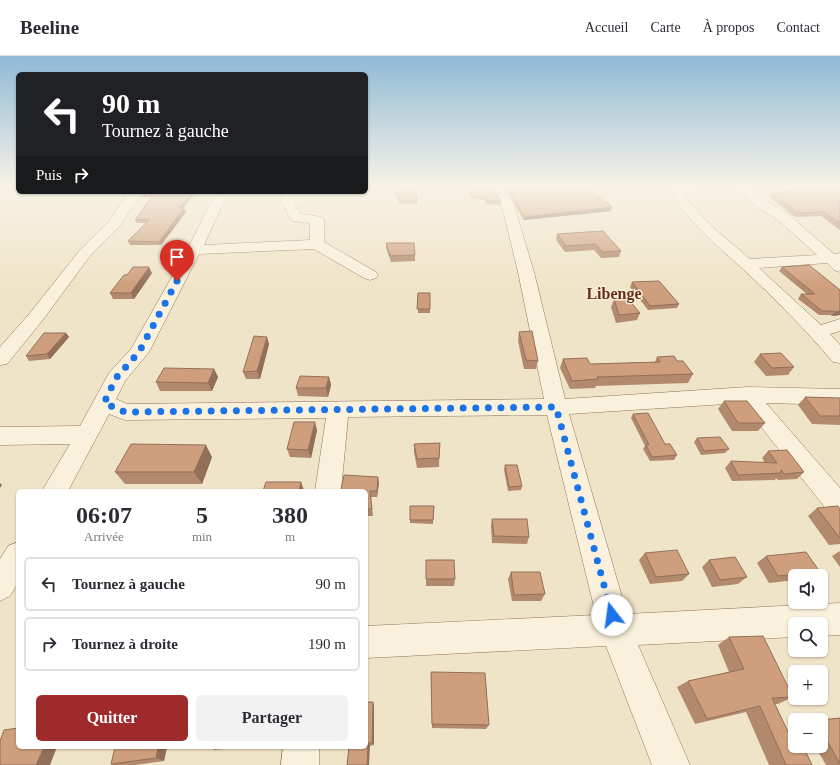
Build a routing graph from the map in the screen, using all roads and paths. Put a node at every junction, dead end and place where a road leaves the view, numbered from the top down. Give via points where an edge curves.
1 (117, 219) edge
2 (209, 219) edge
3 (307, 219) edge
4 (512, 219) edge
5 (697, 219) edge
6 (786, 219) edge
7 (317, 244) junction
8 (194, 250) junction
9 (838, 261) edge
10 (746, 264) junction
11 (370, 275) dead end
12 (840, 325) edge
13 (819, 332) junction
14 (840, 357) edge
15 (0, 359) edge
16 (747, 395) junction
17 (840, 397) edge
18 (104, 403) junction
19 (556, 407) junction
20 (338, 409) junction
21 (87, 435) junction
22 (0, 436) edge
23 (56, 489) edge
24 (328, 489) edge
25 (840, 507) edge
26 (16, 558) edge
27 (0, 586) edge
28 (840, 619) edge
29 (616, 630) junction
30 (368, 642) edge
31 (301, 749) edge
32 (300, 765) edge
33 (671, 765) edge

1 - 15 street via 85,253
2 - 8 street
3 - 7 street via 316,220
4 - 19 street
5 - 10 street via 707,232
6 - 9 street
7 - 8 street
7 - 11 street
8 - 18 street via 139,352 116,378
9 - 10 street
10 - 13 street
12 - 13 street
13 - 14 street
16 - 17 street
16 - 19 street
16 - 25 street
18 - 20 street via 125,412
18 - 21 street
19 - 20 street
19 - 29 street
20 - 24 street
21 - 22 street
21 - 23 street
26 - 27 street
28 - 29 street
29 - 30 street
29 - 33 street
31 - 32 street

